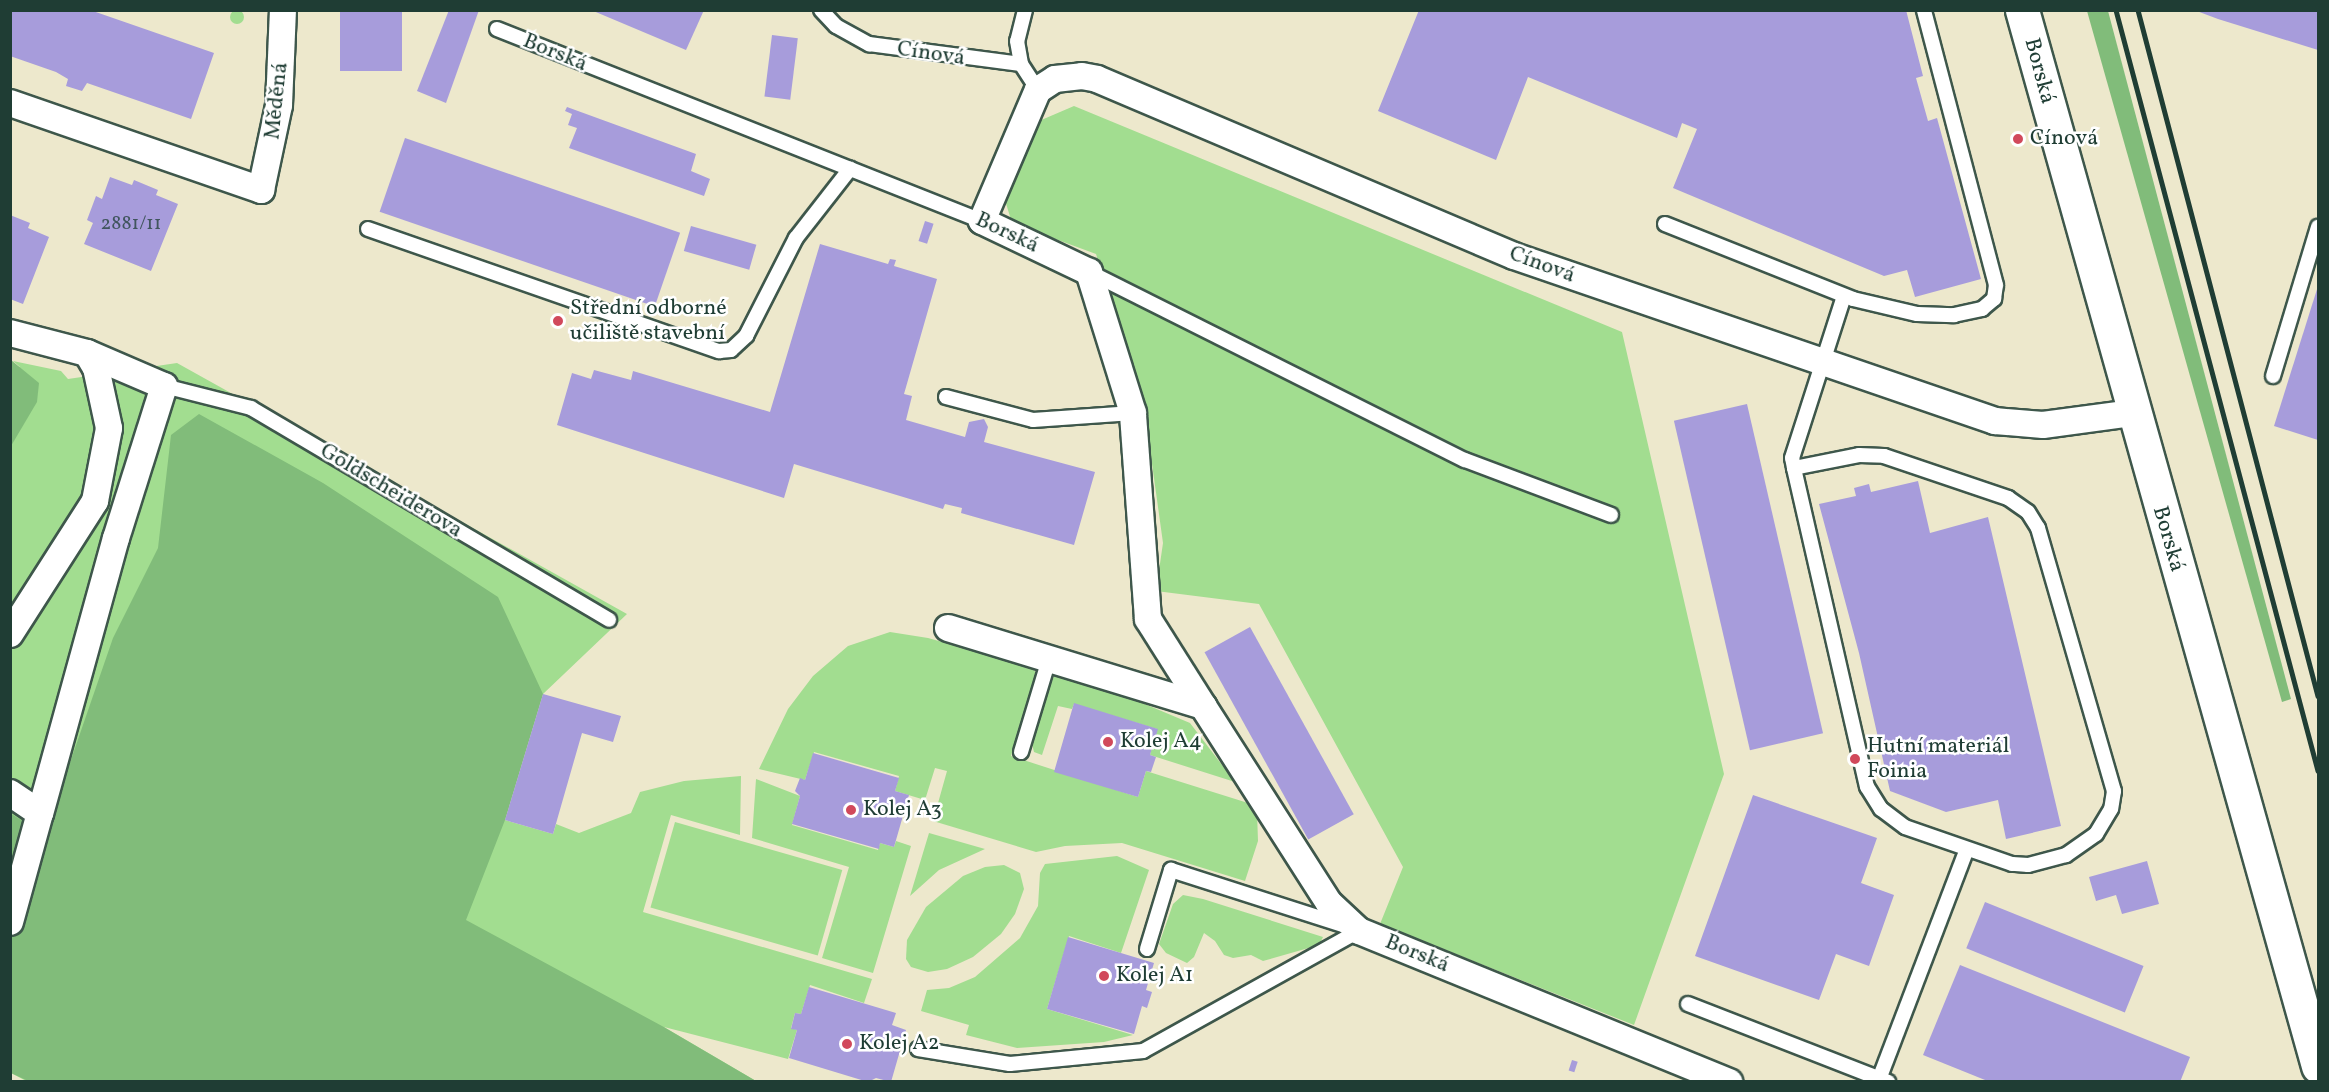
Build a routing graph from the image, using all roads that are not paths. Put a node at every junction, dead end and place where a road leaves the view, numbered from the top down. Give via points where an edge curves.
1 (283, 10) edge
2 (820, 10) edge
3 (1025, 10) edge
4 (1924, 10) edge
5 (2022, 10) edge
6 (497, 29) dead end
7 (1021, 64) junction
8 (1038, 90) junction
9 (10, 102) edge
10 (850, 169) junction
11 (982, 221) junction
12 (1665, 224) dead end
13 (2319, 226) edge
14 (368, 229) dead end
15 (1089, 272) junction
16 (1844, 296) junction
17 (10, 333) edge
18 (87, 353) junction
19 (1822, 364) junction
20 (2273, 376) dead end
21 (164, 386) junction
22 (946, 397) dead end
23 (1133, 413) junction
24 (2133, 413) junction
25 (1794, 468) junction
26 (1611, 515) dead end
27 (609, 620) dead end
28 (948, 628) dead end
29 (10, 634) edge
30 (1049, 659) junction
31 (1203, 706) junction
32 (1021, 752) dead end
33 (10, 793) edge
34 (40, 813) junction
35 (1968, 849) junction
36 (10, 922) edge
37 (1359, 931) junction
38 (1147, 949) dead end
39 (1688, 1004) dead end
40 (918, 1049) dead end
41 (2319, 1066) edge
42 (1882, 1080) edge
43 (1729, 1082) edge

1 - 9 street, Měděná via 279,105 261,190
2 - 7 lane, Cínová via 836,26 869,44
3 - 7 lane via 1017,40
4 - 16 lane via 1996,285 1995,299 1982,309 1954,315 1917,314
5 - 24 street, Borská
6 - 10 lane, Borská
7 - 8 lane
8 - 11 street
8 - 19 street, Cínová via 1067,75 1097,80 1514,256
10 - 11 lane, Borská
10 - 14 lane via 796,238 746,336 731,350 719,351
11 - 15 street, Borská
12 - 16 lane
13 - 20 lane
15 - 23 street, Borská
15 - 26 lane via 1465,460
16 - 19 lane
17 - 18 street, Goldscheiderova
18 - 21 street, Goldscheiderova
18 - 29 street via 96,368 109,428 95,501
19 - 24 street, Cínová via 2018,425
19 - 25 lane via 1792,458
21 - 27 lane, Goldscheiderova via 250,408
21 - 34 street via 116,538
22 - 23 lane via 1033,420
23 - 31 street, Borská via 1148,620
24 - 41 street, Borská
25 - 35 lane via 1867,786 1881,809 1905,827
25 - 35 lane via 1859,455 1884,456 2008,498 2028,512 2038,528 2114,791 2110,809 2096,834 2066,855 2028,866
28 - 30 street
30 - 31 street
30 - 32 lane
31 - 37 street, Borská via 1324,896 1340,917
33 - 34 street
34 - 36 street
35 - 42 lane
37 - 38 lane via 1171,870
37 - 40 lane via 1143,1051 1010,1064
37 - 43 street, Borská
39 - 42 lane

